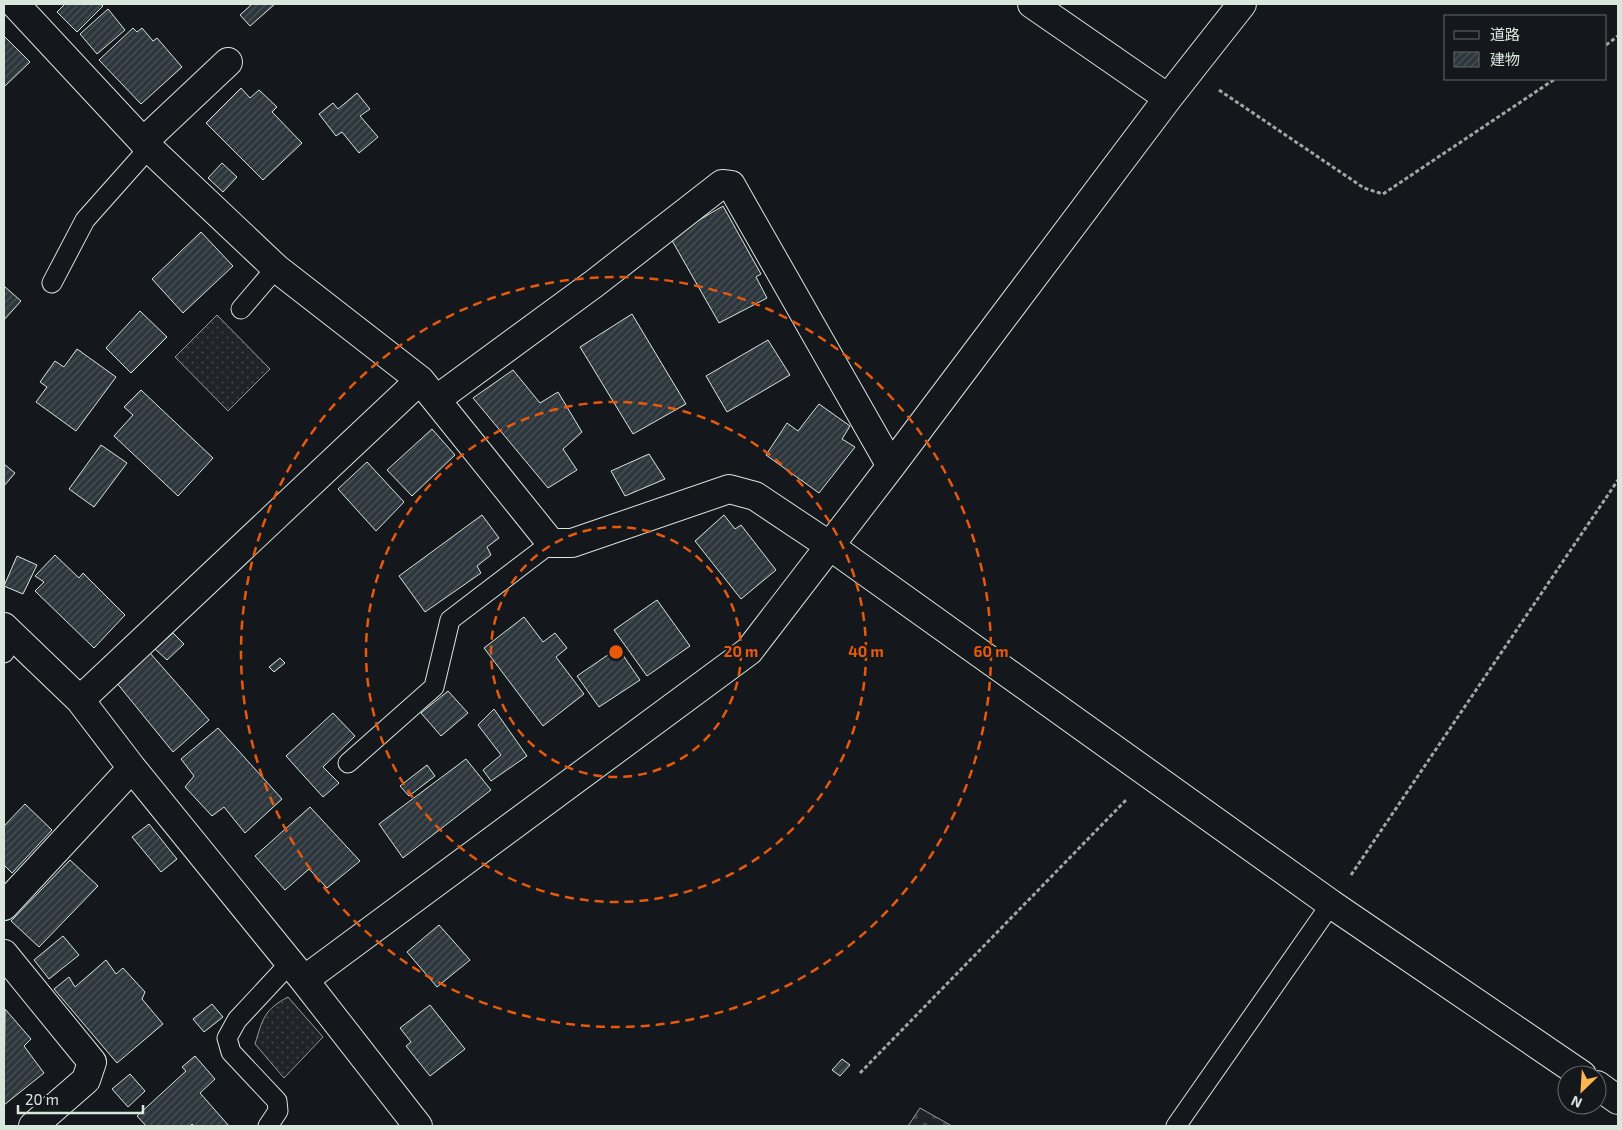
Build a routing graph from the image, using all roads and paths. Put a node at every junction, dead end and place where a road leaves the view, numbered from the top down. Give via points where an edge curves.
1 (16, 4) edge
2 (1032, 4) edge
3 (1242, 4) edge
4 (1618, 36) edge
5 (1607, 44) edge
6 (228, 62) dead end
7 (1191, 71) junction
8 (1554, 80) edge
9 (1168, 98) junction
10 (146, 145) junction
11 (276, 268) junction
12 (52, 283) dead end
13 (241, 309) dead end
14 (428, 390) junction
15 (891, 466) junction
16 (1618, 480) edge
17 (551, 543) junction
18 (830, 546) junction
19 (7, 639) edge
20 (80, 700) junction
21 (348, 763) dead end
22 (132, 768) junction
23 (1151, 775) junction
24 (1331, 904) junction
25 (4, 906) edge
26 (4, 954) edge
27 (297, 971) junction
28 (1567, 1065) edge
29 (860, 1073) dead end
30 (1607, 1092) edge
31 (1618, 1100) edge
32 (33, 1126) edge
33 (268, 1126) edge
34 (418, 1126) edge
35 (1176, 1126) edge

1 - 10 street
2 - 9 street
3 - 7 street
4 - 5 path
6 - 10 street
7 - 8 path via 1364,188 1383,194
7 - 9 street
9 - 15 street
10 - 11 street
10 - 12 lane via 85,220
11 - 13 lane
11 - 14 street
14 - 15 street via 595,283 722,184 731,185
14 - 17 street
14 - 20 street
15 - 18 street
16 - 24 path
17 - 18 street via 572,543 729,490 755,496
17 - 21 lane via 450,620 434,687
18 - 23 street
18 - 27 street via 748,651
19 - 20 street
20 - 22 street
22 - 25 street
22 - 27 street
23 - 24 street
23 - 29 path
24 - 28 street
24 - 35 lane
26 - 32 street via 92,1062 86,1080
27 - 33 lane via 237,1020 227,1038 231,1052 277,1101 278,1111
27 - 34 street
30 - 31 street

